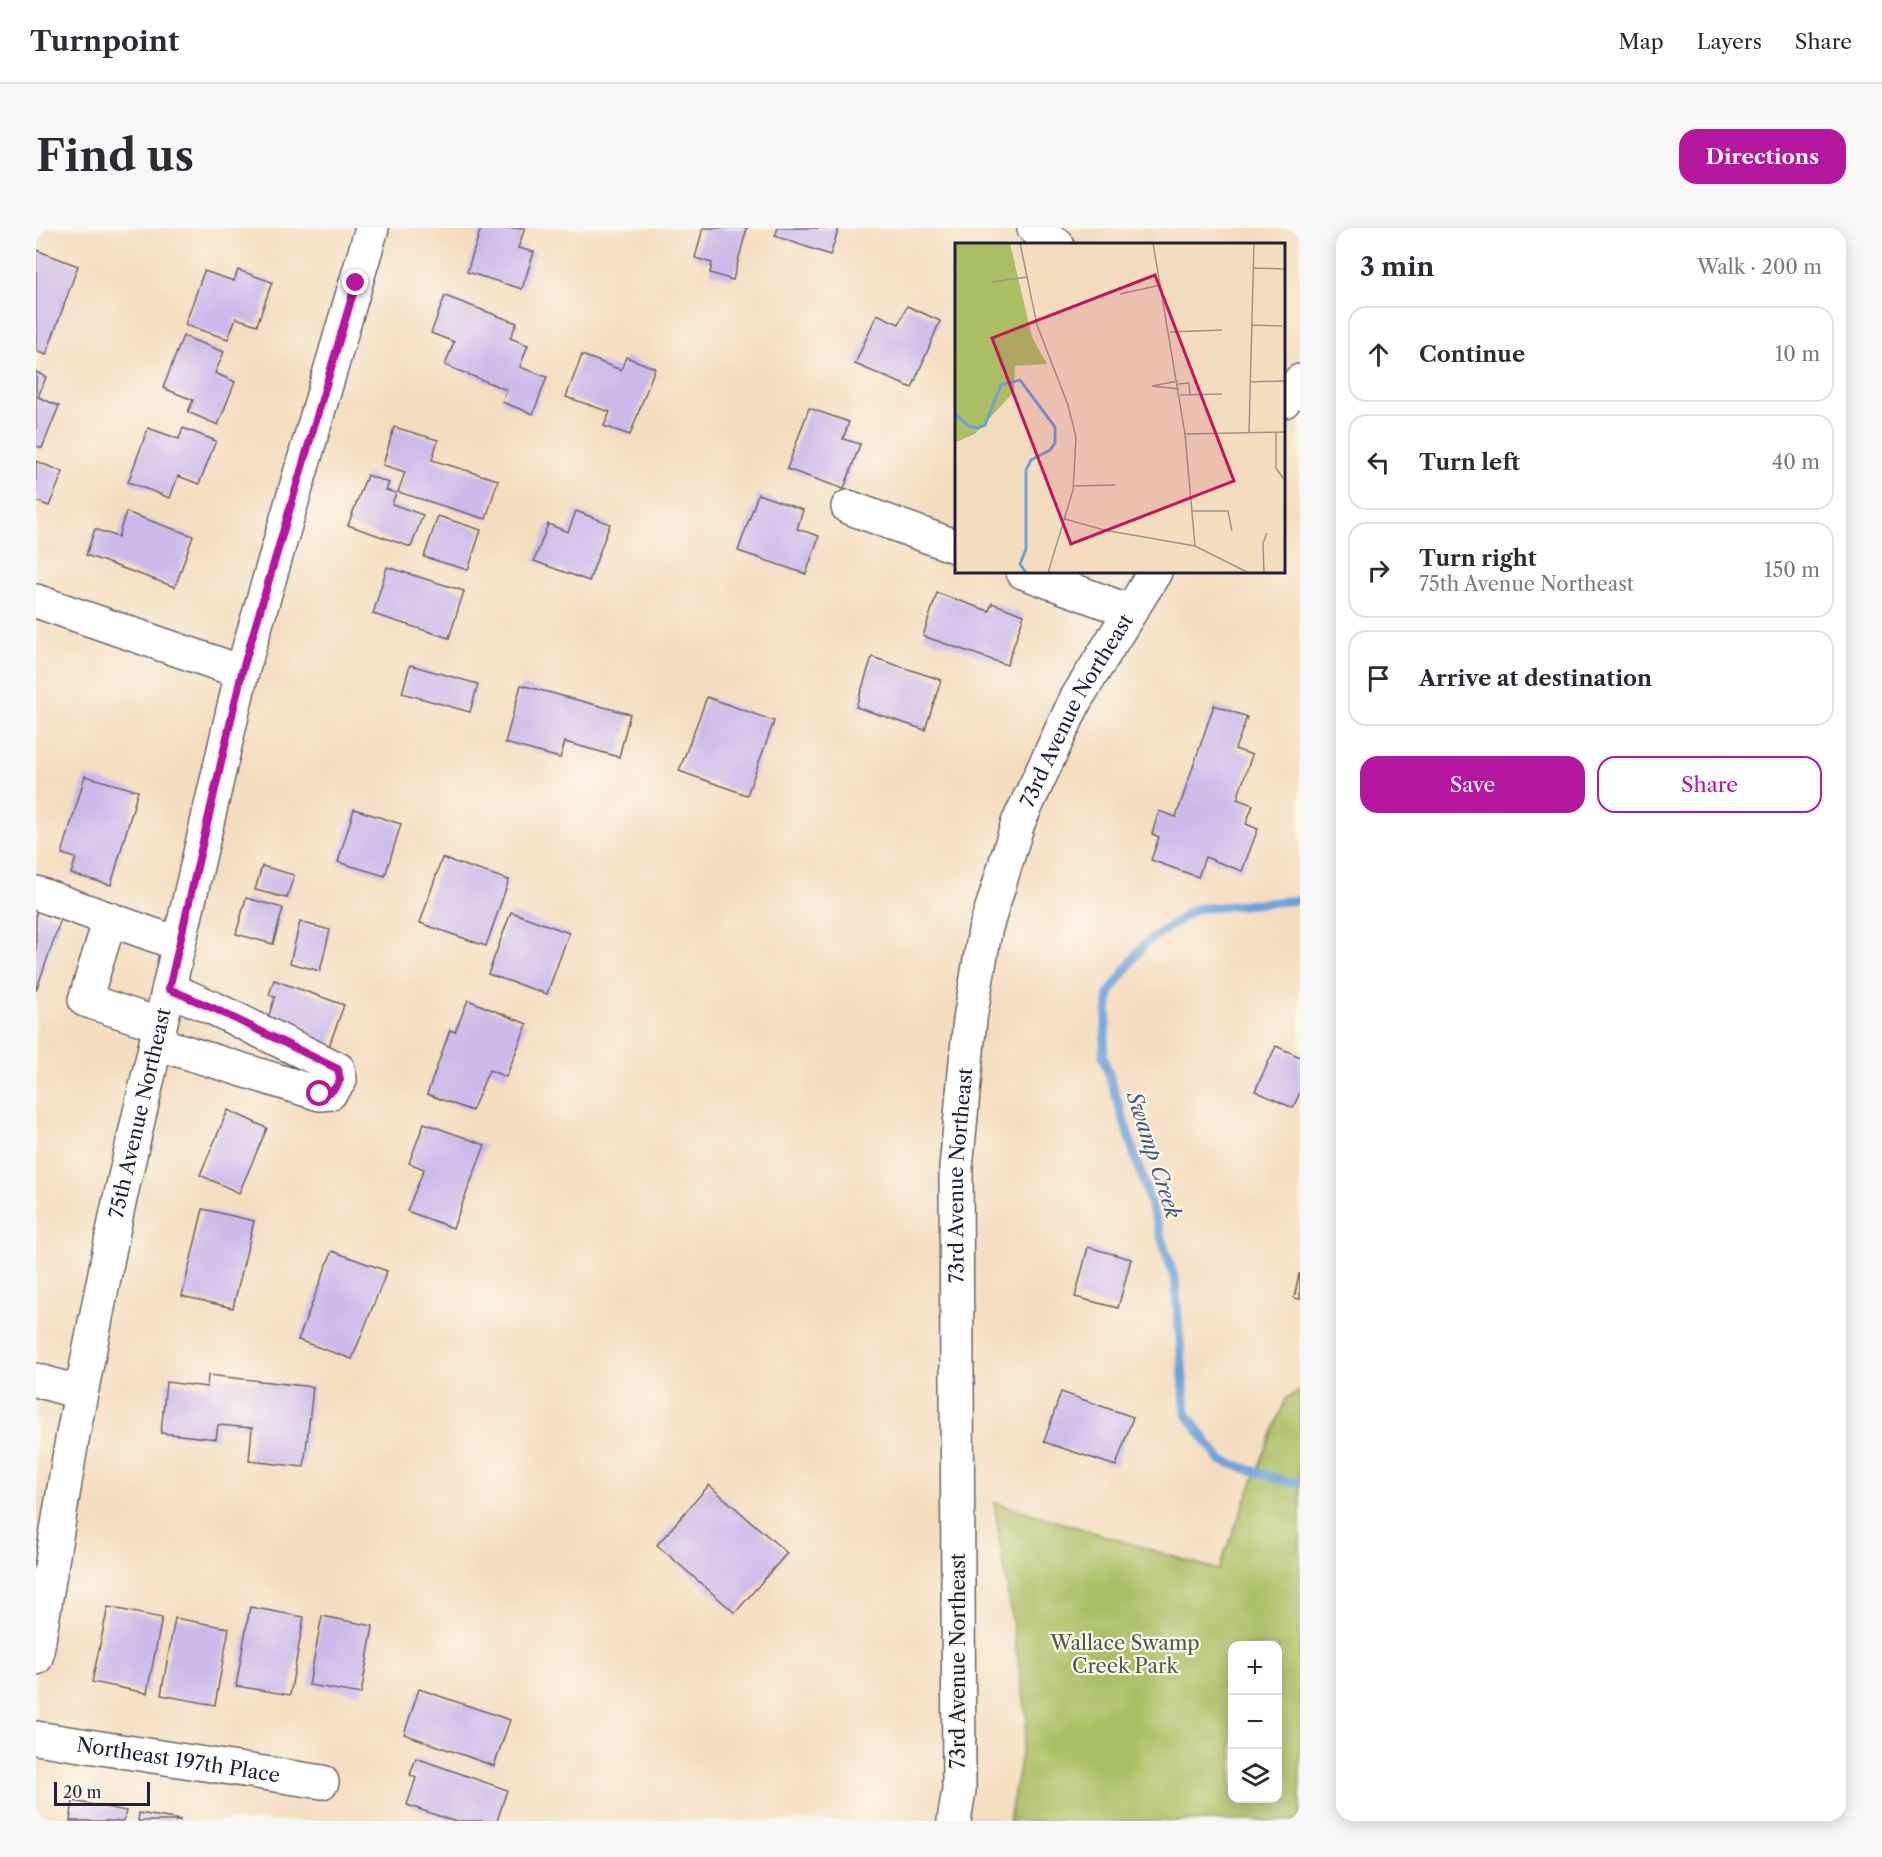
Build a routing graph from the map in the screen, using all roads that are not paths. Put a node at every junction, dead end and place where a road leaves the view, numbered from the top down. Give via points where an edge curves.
1 (372, 228) edge
2 (1034, 228) edge
3 (1056, 243) edge
4 (1300, 381) edge
5 (1285, 400) edge
6 (848, 507) dead end
7 (955, 546) edge
8 (1026, 573) edge
9 (1154, 573) edge
10 (36, 601) edge
11 (1130, 611) junction
12 (242, 672) junction
13 (36, 893) edge
14 (110, 919) junction
15 (179, 944) junction
16 (169, 989) junction
17 (158, 1034) junction
18 (36, 1380) edge
19 (81, 1394) junction
20 (36, 1658) edge
21 (36, 1738) edge
22 (322, 1782) dead end
23 (954, 1821) edge

1 - 12 street, 75th Avenue Northeast
2 - 3 street
4 - 5 street
6 - 7 street
8 - 11 street
9 - 11 street, 73rd Avenue Northeast
10 - 12 street
11 - 23 street, 73rd Avenue Northeast via 1076,699 1018,824 985,931 969,1019 956,1168 959,1790
12 - 15 street, 75th Avenue Northeast
13 - 14 street
14 - 15 street
14 - 17 street via 85,1000
15 - 16 street, 75th Avenue Northeast
16 - 17 street, 75th Avenue Northeast
16 - 17 street via 338,1069 340,1080 330,1093 320,1094
17 - 19 street, 75th Avenue Northeast
18 - 19 street
19 - 20 street, 75th Avenue Northeast
21 - 22 street, Northeast 197th Place

